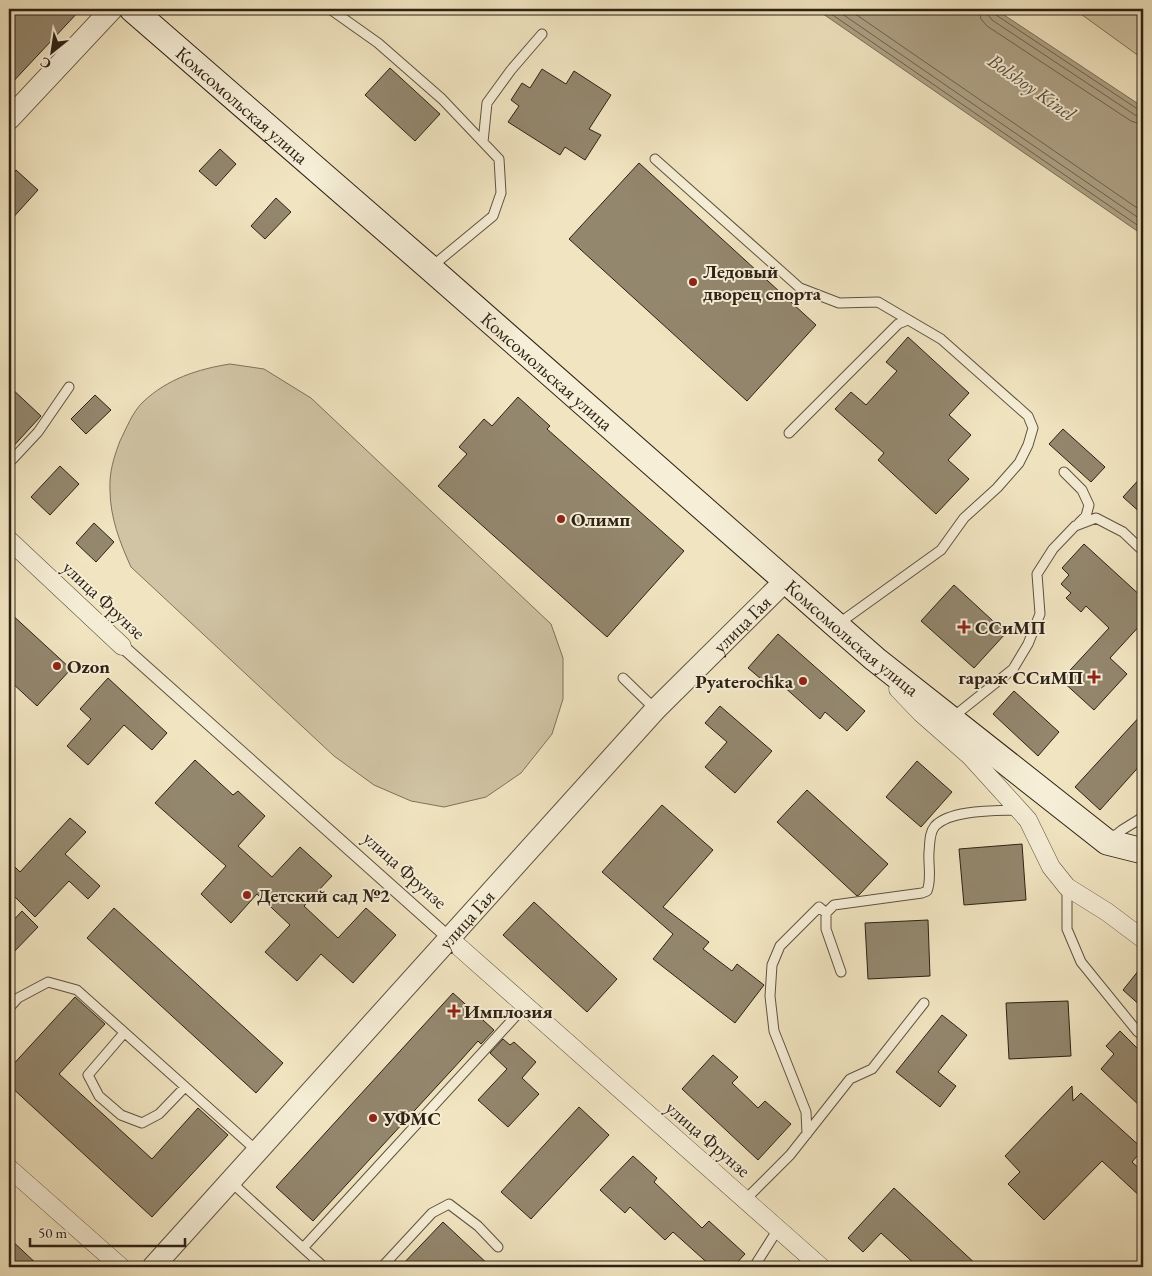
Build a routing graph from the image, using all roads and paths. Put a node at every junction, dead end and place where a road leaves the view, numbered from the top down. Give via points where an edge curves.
1 (112, 9) edge
2 (132, 9) edge
3 (330, 9) edge
4 (542, 34) dead end
5 (9, 119) edge
6 (483, 142) junction
7 (655, 159) dead end
8 (430, 268) junction
9 (908, 320) junction
10 (70, 387) dead end
11 (789, 433) dead end
12 (9, 463) edge
13 (1064, 472) dead end
14 (1075, 526) junction
15 (9, 540) edge
16 (1143, 551) edge
17 (786, 580) junction
18 (836, 626) junction
19 (122, 646) joint
20 (875, 659) junction
21 (623, 678) dead end
22 (656, 709) junction
23 (959, 725) junction
24 (970, 756) junction
25 (1019, 810) junction
26 (1143, 817) edge
27 (1107, 842) junction
28 (1143, 851) edge
29 (1067, 887) junction
30 (826, 913) junction
31 (449, 938) junction
32 (1143, 939) edge
33 (842, 972) dead end
34 (924, 1003) dead end
35 (525, 1006) junction
36 (9, 1008) edge
37 (124, 1033) junction
38 (1143, 1036) edge
39 (184, 1087) junction
40 (807, 1134) junction
41 (257, 1151) junction
42 (9, 1168) edge
43 (230, 1181) junction
44 (745, 1200) junction
45 (778, 1229) junction
46 (498, 1247) dead end
47 (303, 1248) junction
48 (122, 1267) edge
49 (153, 1267) edge
50 (324, 1267) edge
51 (382, 1267) edge
52 (754, 1267) edge
53 (821, 1267) edge

1 - 5 street
2 - 8 main road, Комсомольская улица
3 - 6 lane via 378,43 442,99
4 - 6 lane via 487,103
6 - 8 lane via 500,159 501,193 494,216
7 - 9 lane via 800,288 839,303 878,302
8 - 17 main road, Комсомольская улица
9 - 11 lane via 898,324
9 - 18 lane via 941,339 1028,416 1033,428 1018,463 997,488 964,518 941,550
10 - 12 lane via 38,432
13 - 14 lane via 1082,490 1089,505 1086,516
14 - 16 lane via 1096,518 1123,532
14 - 23 lane via 1053,549 1037,574 1040,614 1028,644 1013,669
15 - 19 street, улица Фрунзе
17 - 18 main road, Комсомольская улица
17 - 22 street, улица Гая
18 - 20 main road, Комсомольская улица
19 - 31 street, улица Фрунзе
20 - 23 main road, Комсомольская улица
20 - 24 street via 921,712
21 - 22 lane
22 - 31 street, улица Гая
23 - 24 street
23 - 27 main road, Комсомольская улица
24 - 25 street
25 - 29 street via 1028,820 1051,867
25 - 30 lane via 960,814 936,826 930,834 930,884 927,891 834,905
26 - 27 lane
27 - 28 main road
29 - 32 street
29 - 38 lane via 1067,928 1081,962
30 - 33 lane via 826,929
30 - 40 lane via 819,907 780,946 772,965 770,996 774,1031 806,1112
31 - 35 street, улица Фрунзе
31 - 41 street, улица Гая
34 - 40 lane via 872,1070 850,1079
35 - 44 street, улица Фрунзе
35 - 47 lane
36 - 37 lane via 18,998 48,982 77,990
37 - 39 lane
37 - 39 lane via 88,1076 99,1096 121,1116 142,1123 159,1114
39 - 41 lane
40 - 44 lane
41 - 43 street, улица Гая
42 - 48 street
43 - 47 lane
43 - 49 street, улица Гая
44 - 45 street, улица Фрунзе
45 - 52 lane
45 - 53 street, улица Фрунзе
46 - 51 lane via 478,1226 449,1204 432,1213
47 - 50 lane

